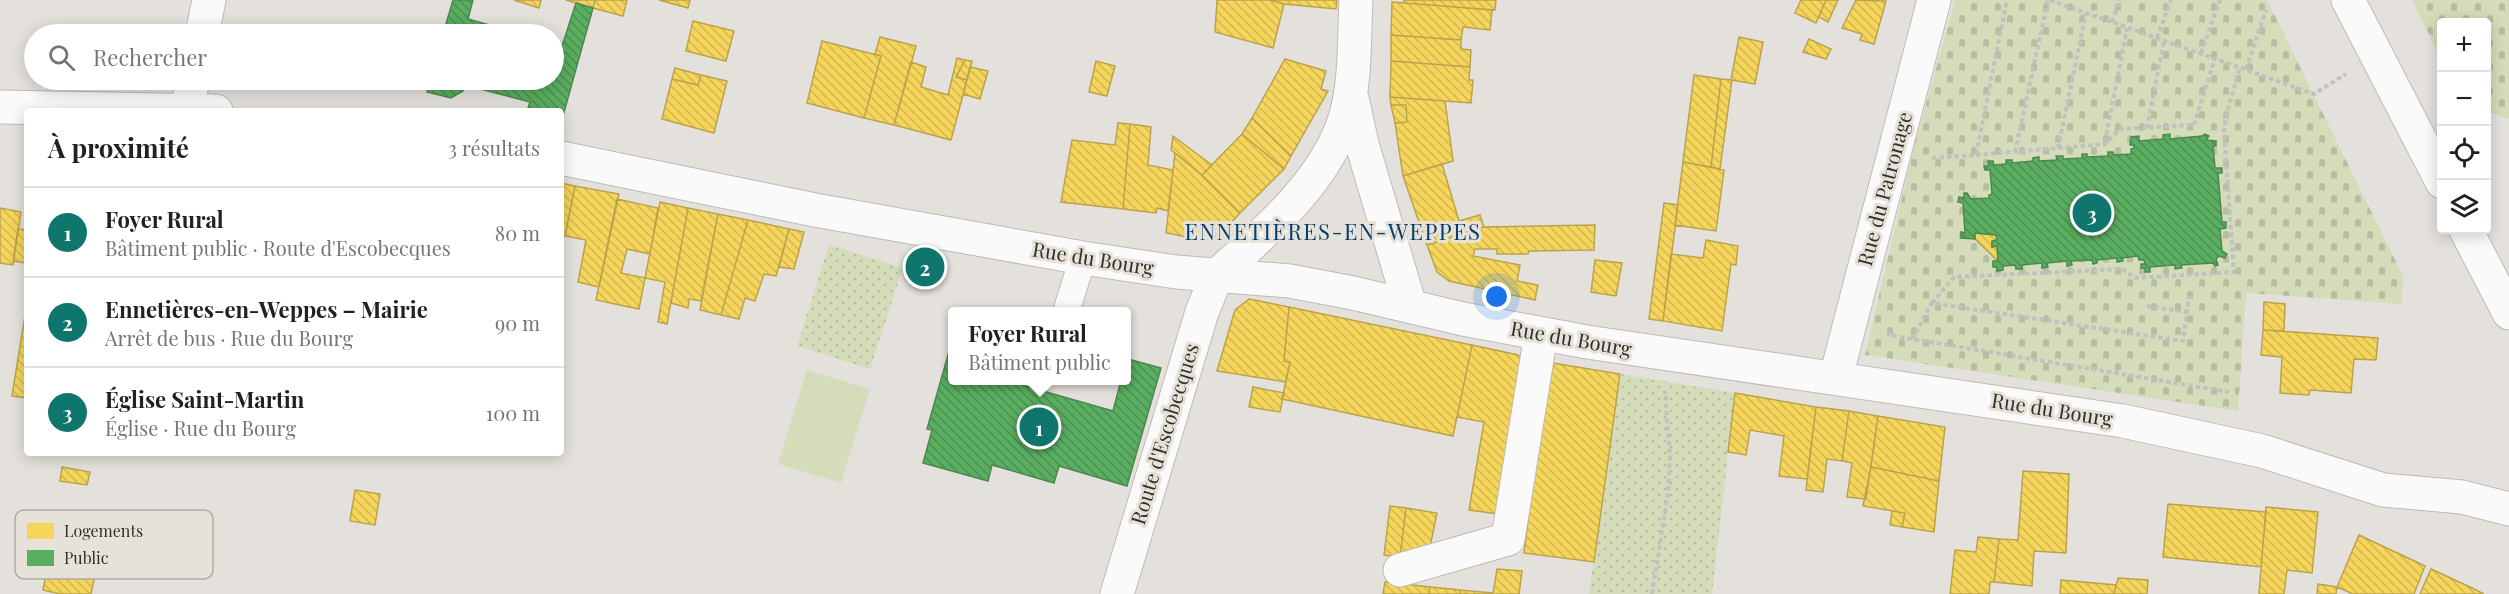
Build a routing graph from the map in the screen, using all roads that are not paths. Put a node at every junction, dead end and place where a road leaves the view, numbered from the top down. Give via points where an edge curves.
1 (209, 0) edge
2 (1356, 0) edge
3 (1934, 0) edge
4 (2348, 0) edge
5 (204, 24) edge
6 (1351, 87) junction
7 (199, 100) edge
8 (0, 107) edge
9 (564, 159) edge
10 (2441, 180) edge
11 (2468, 234) edge
12 (1083, 258) junction
13 (1217, 275) junction
14 (1410, 306) junction
15 (1068, 307) edge
16 (2509, 313) edge
17 (1541, 334) junction
18 (1836, 377) junction
19 (2507, 502) edge
20 (1400, 570) dead end
21 (1118, 594) edge

1 - 5 street
2 - 6 street
3 - 18 street, Rue du Patronage
4 - 10 street
6 - 13 street via 1339,132 1304,190 1272,226
6 - 14 street via 1362,144
7 - 8 street
9 - 12 street, Rue du Bourg via 793,206
11 - 16 street
12 - 13 street, Rue du Bourg
12 - 15 lane
13 - 14 street, Rue du Bourg via 1316,285
13 - 21 street, Route d'Escobecques via 1202,312
14 - 17 street, Rue du Bourg
17 - 18 street, Rue du Bourg via 1662,355
17 - 20 street via 1508,539
18 - 19 street, Rue du Bourg via 2153,427 2262,451 2383,490

